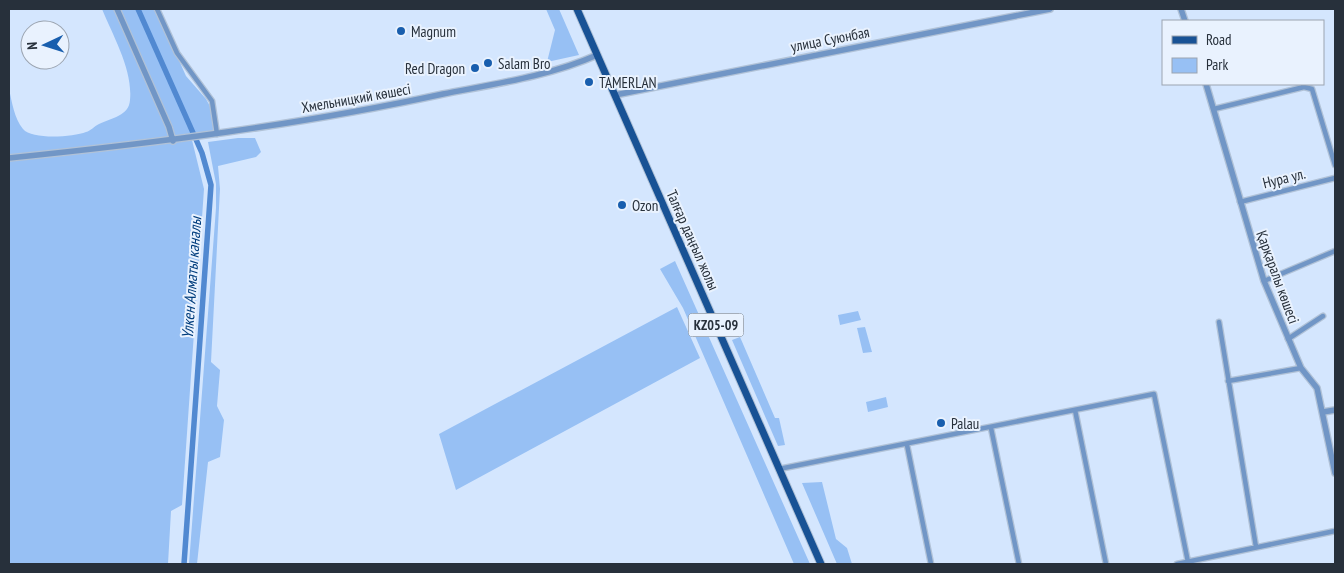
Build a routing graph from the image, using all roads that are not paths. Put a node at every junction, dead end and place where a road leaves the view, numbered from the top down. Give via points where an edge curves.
1 (117, 9) edge
2 (157, 9) edge
3 (577, 9) edge
4 (1050, 9) edge
5 (597, 55) junction
6 (1206, 85) edge
7 (1304, 85) edge
8 (614, 95) junction
9 (1214, 109) junction
10 (217, 134) junction
11 (173, 141) junction
12 (9, 158) edge
13 (1335, 165) edge
14 (1335, 178) edge
15 (1239, 202) junction
16 (1335, 251) edge
17 (1264, 281) junction
18 (1323, 316) dead end
19 (1219, 322) dead end
20 (1288, 339) junction
21 (1301, 368) junction
22 (1228, 381) junction
23 (1075, 410) junction
24 (1335, 410) edge
25 (1323, 412) junction
26 (991, 428) junction
27 (907, 445) junction
28 (779, 469) junction
29 (1335, 473) edge
30 (1335, 531) edge
31 (1256, 547) junction
32 (1188, 562) junction
33 (821, 564) edge
34 (930, 564) edge
35 (1019, 564) edge
36 (1106, 564) edge
37 (1177, 564) edge

1 - 11 street
2 - 10 street via 177,52 212,101
3 - 5 main road, Талғар даңғыл жолы / KZ05-09
4 - 8 street, улица Суюнбая
5 - 8 main road, Талғар даңғыл жолы / KZ05-09
5 - 10 street, Хмельницкий көшесі via 569,66 368,110
6 - 9 street, Қарқаралы көшесі
7 - 9 street
7 - 13 street via 1312,89
8 - 28 main road, Талғар даңғыл жолы / KZ05-09
9 - 15 street, Қарқаралы көшесі
10 - 11 street, Хмельницкий көшесі
11 - 12 street
14 - 15 street, Нура ул.
15 - 17 street, Қарқаралы көшесі
16 - 17 street
17 - 20 street, Қарқаралы көшесі
18 - 20 street
19 - 22 street
20 - 21 street, Қарқаралы көшесі
21 - 22 street
21 - 25 street, Қарқаралы көшесі via 1318,388
22 - 31 street
23 - 26 street
23 - 32 street via 1154,394
23 - 36 street
24 - 25 street
25 - 29 street, Қарқаралы көшесі
26 - 27 street
26 - 35 street
27 - 28 street
27 - 34 street
28 - 33 main road, Талғар даңғыл жолы / KZ05-09
30 - 31 street
31 - 32 street
32 - 37 street

